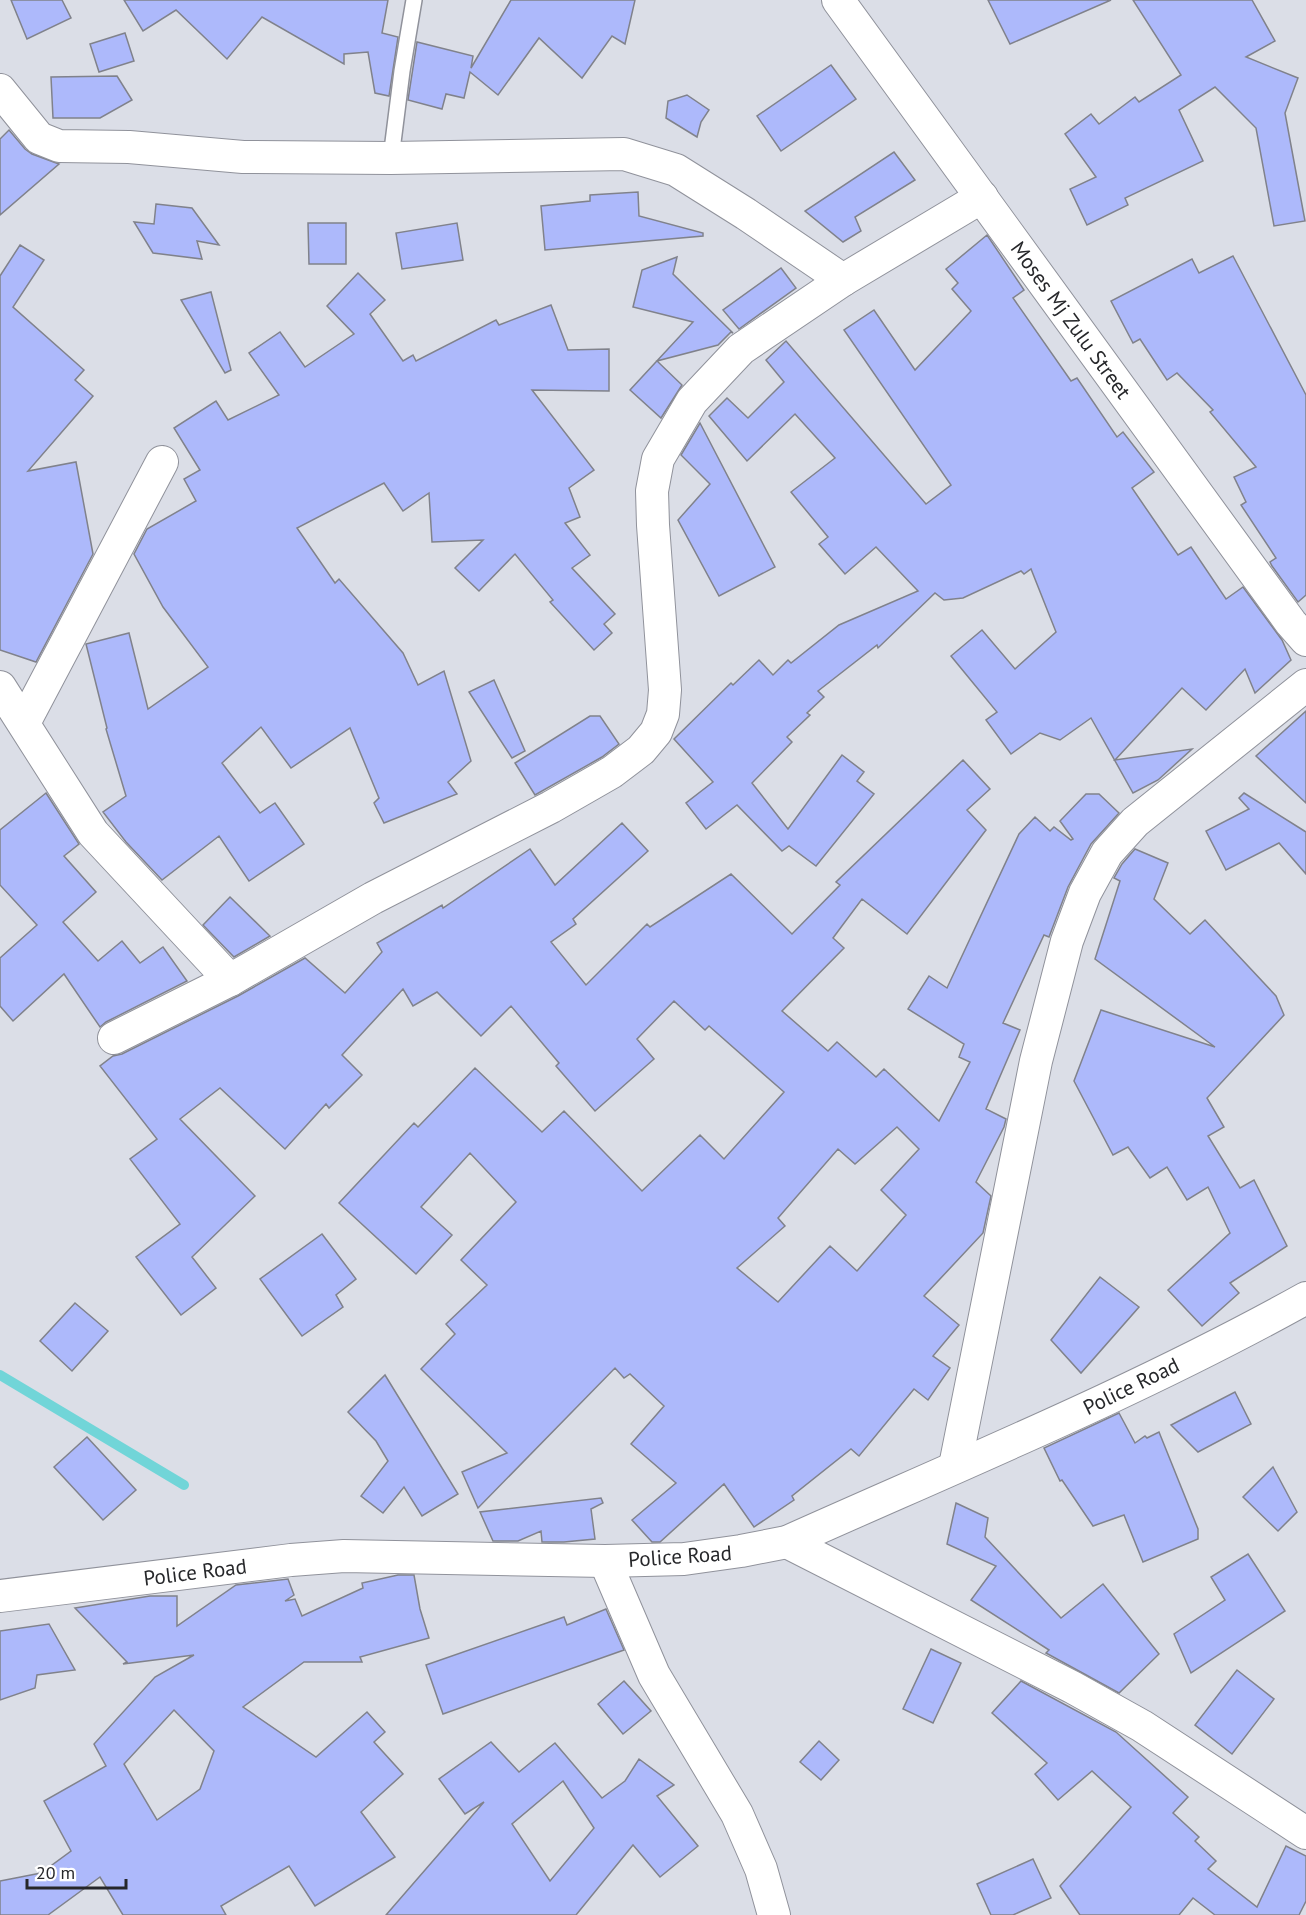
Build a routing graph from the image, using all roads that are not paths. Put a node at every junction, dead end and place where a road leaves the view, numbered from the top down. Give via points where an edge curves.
1 (414, 0) edge
2 (838, 0) edge
3 (0, 90) edge
4 (391, 158) junction
5 (982, 197) junction
6 (843, 280) junction
7 (162, 462) dead end
8 (1306, 640) edge
9 (1306, 684) edge
10 (0, 687) edge
11 (24, 723) junction
12 (230, 980) junction
13 (114, 1038) dead end
14 (1306, 1298) edge
15 (955, 1466) junction
16 (787, 1542) junction
17 (605, 1561) junction
18 (0, 1596) edge
19 (1306, 1833) edge
20 (774, 1915) edge

1 - 4 lane
2 - 5 street, Moses Mj Zulu Street
3 - 4 street via 39,138 58,146 129,147 243,158
4 - 6 street via 624,154 676,171
5 - 6 street
5 - 8 street, Moses Mj Zulu Street
6 - 12 street via 741,349 692,401 658,459 652,491 653,525 665,690 663,714 656,732 641,750 612,772 551,807 373,898
7 - 11 street
9 - 15 street via 1134,822 1107,853 1085,893 1067,941 1036,1060
10 - 11 street
11 - 12 street via 93,833
12 - 13 street
14 - 15 street, Police Road via 1110,1397
15 - 16 street, Police Road
16 - 17 street, Police Road via 684,1559
16 - 19 street via 1142,1726
17 - 18 street, Police Road via 344,1556
17 - 20 street via 654,1675 737,1814 761,1869

